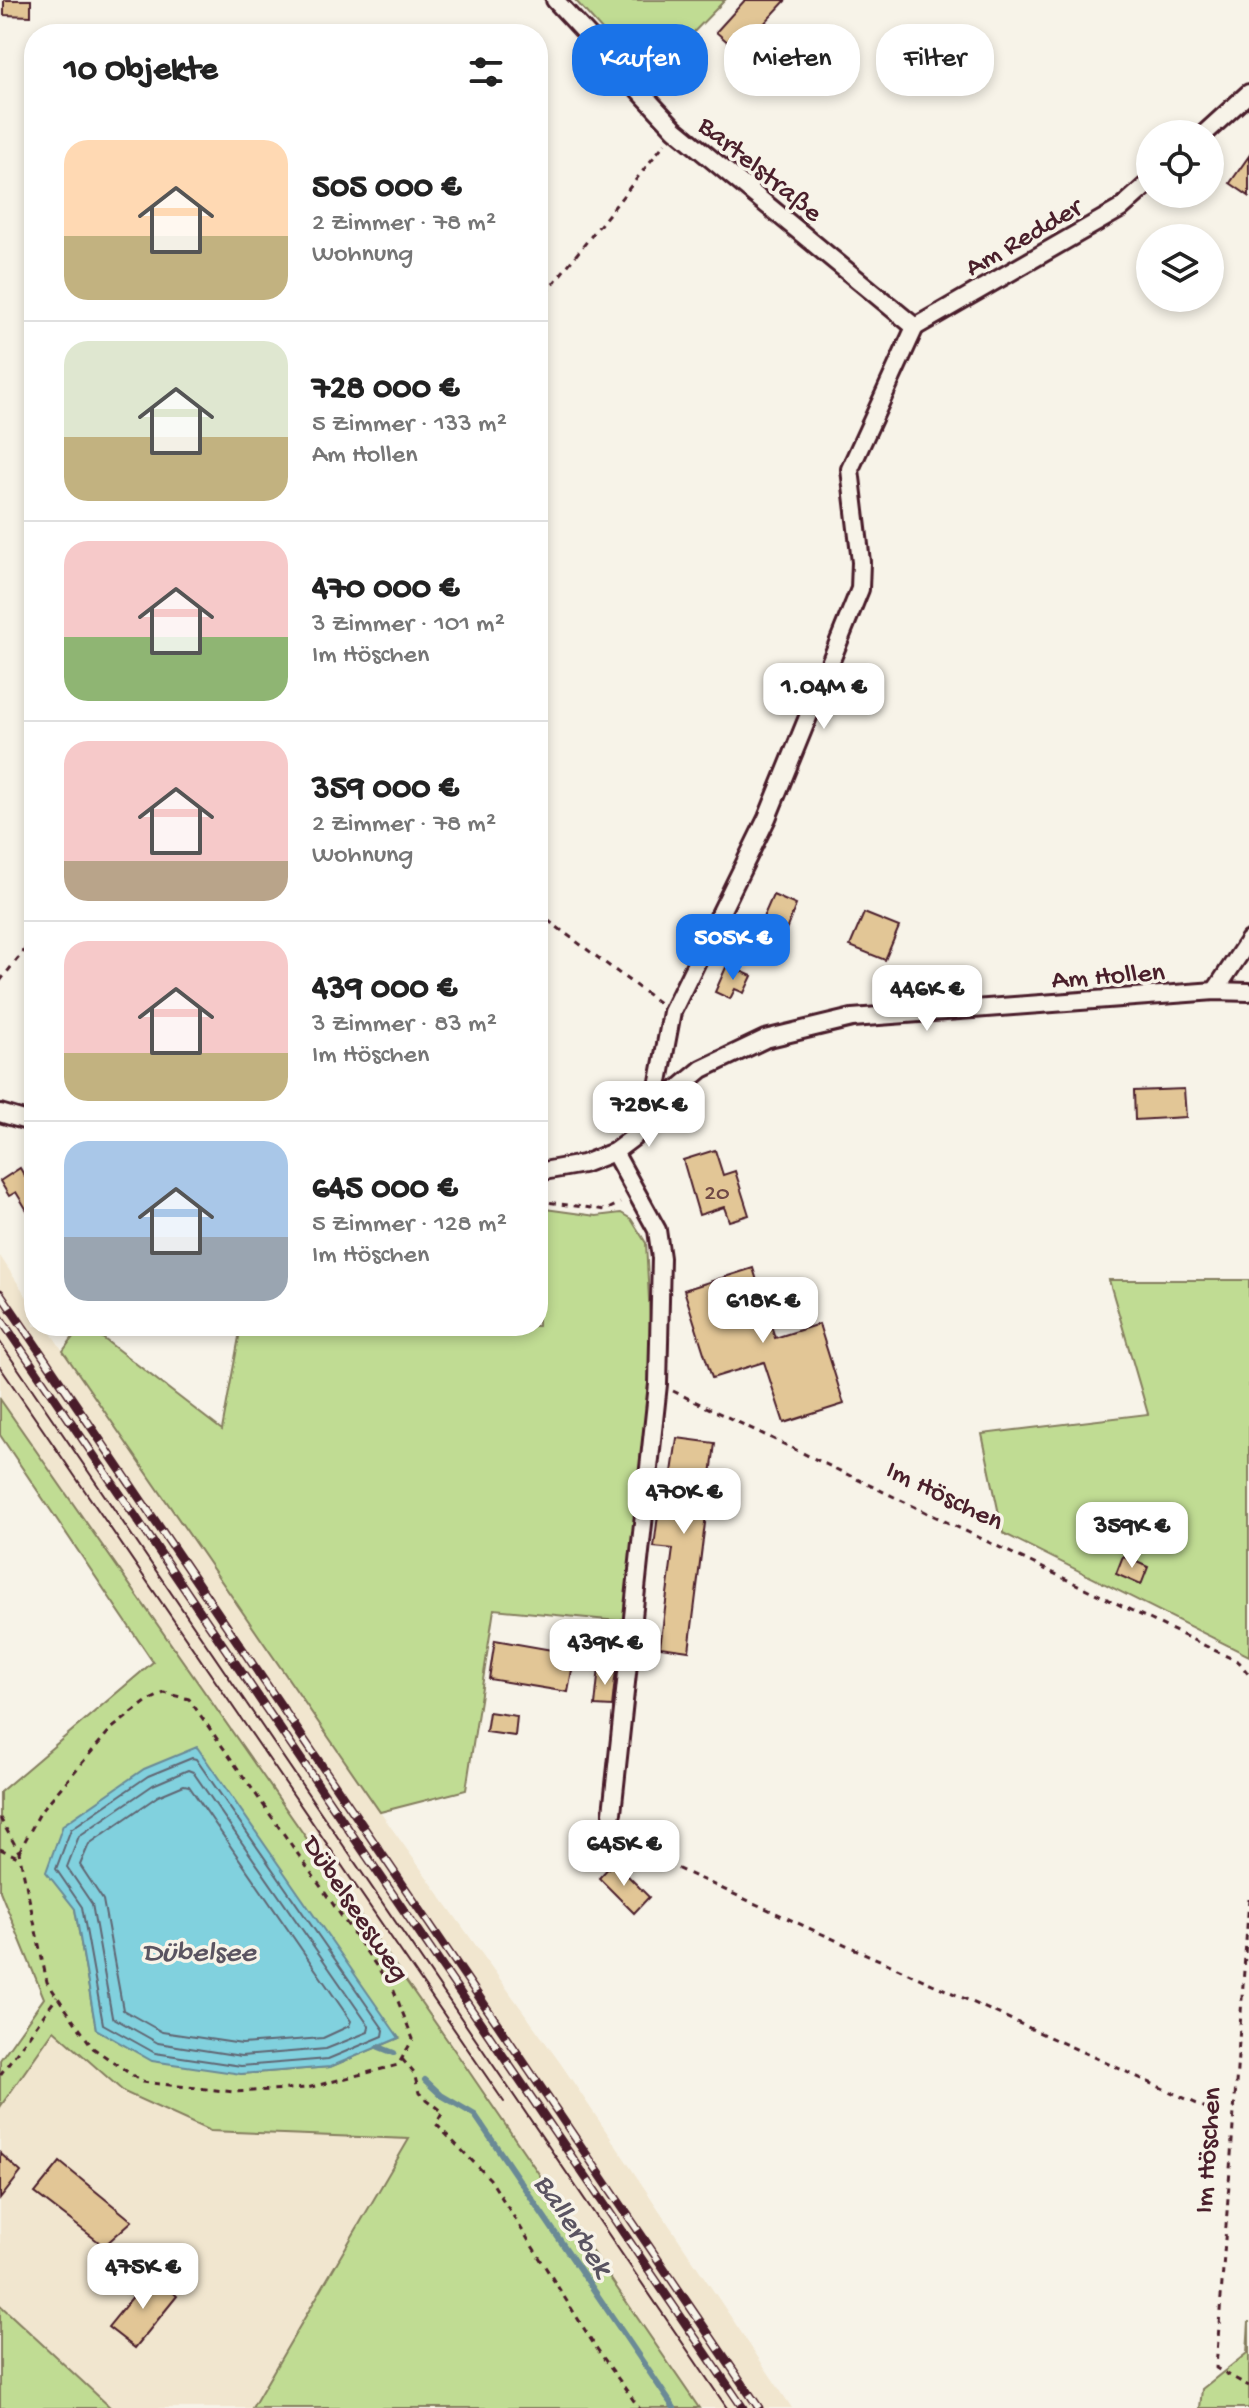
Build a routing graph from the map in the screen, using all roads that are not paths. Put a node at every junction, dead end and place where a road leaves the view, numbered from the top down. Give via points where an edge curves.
1 (555, 0) edge
2 (1249, 93) edge
3 (1219, 120) edge
4 (1136, 195) edge
5 (915, 327) junction
6 (1249, 940) edge
7 (1215, 991) junction
8 (1249, 992) edge
9 (0, 1113) edge
10 (648, 1114) junction
11 (24, 1120) edge
12 (614, 1152) junction
13 (548, 1170) edge
14 (612, 1813) road end

1 - 5 street, Bartelstraße via 675,129
2 - 3 street
4 - 5 street, Am Redder via 1120,209
5 - 10 street via 850,469 860,589 767,818 672,1012
6 - 7 street
7 - 8 street, Am Hollen
7 - 10 street, Am Hollen via 852,1018 765,1039 702,1069
9 - 11 street
10 - 12 street, Am Hollen via 634,1137
12 - 13 street, Am Hollen
12 - 14 street via 657,1230 661,1258 658,1384

